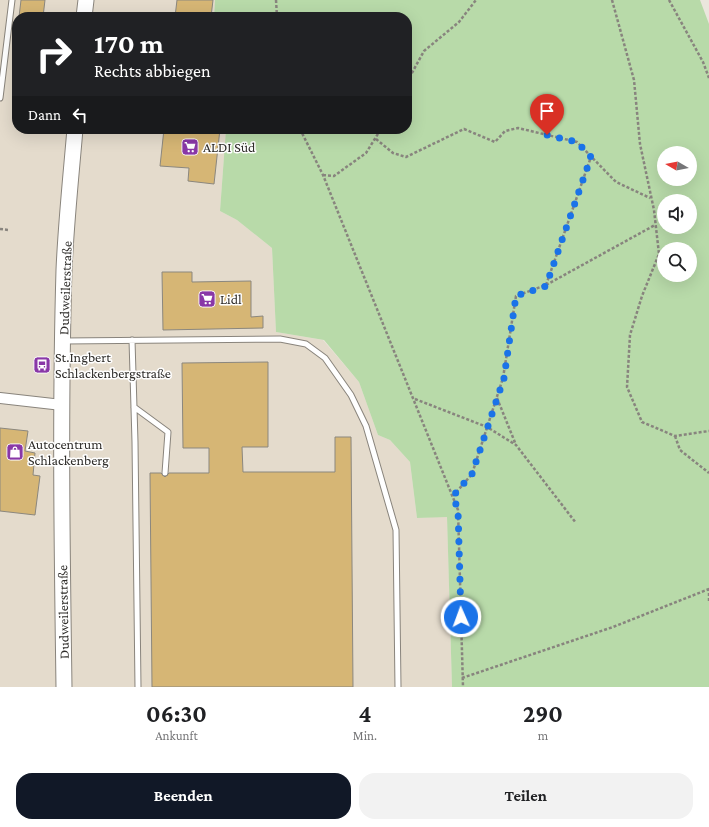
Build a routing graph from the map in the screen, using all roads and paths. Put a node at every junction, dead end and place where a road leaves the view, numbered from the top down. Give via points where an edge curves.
1 (12, 0) edge
2 (86, 0) edge
3 (276, 0) edge
4 (476, 0) edge
5 (612, 0) edge
6 (669, 0) edge
7 (85, 12) edge
8 (276, 12) edge
9 (0, 38) edge
10 (7, 39) junction
11 (412, 73) edge
12 (709, 78) edge
13 (0, 98) edge
14 (75, 134) edge
15 (302, 134) edge
16 (378, 134) edge
17 (376, 139) junction
18 (591, 157) junction
19 (323, 175) junction
20 (651, 198) junction
21 (655, 225) junction
22 (0, 229) edge
23 (9, 230) dead end
24 (546, 286) junction
25 (132, 340) junction
26 (63, 341) junction
27 (0, 398) edge
28 (497, 398) junction
29 (414, 399) junction
30 (62, 405) junction
31 (134, 407) junction
32 (487, 427) junction
33 (709, 431) edge
34 (675, 436) junction
35 (516, 445) junction
36 (709, 472) edge
37 (165, 473) dead end
38 (453, 496) junction
39 (576, 522) dead end
40 (709, 588) edge
41 (709, 603) edge
42 (462, 678) junction
43 (64, 687) edge
44 (138, 687) edge
45 (398, 687) edge
46 (463, 687) edge

1 - 10 lane
2 - 7 main road
3 - 8 path
4 - 11 path via 459,22 424,51
5 - 20 path via 634,80 640,144
6 - 12 path
9 - 10 lane
10 - 13 lane
14 - 26 main road, Dudweilerstraße via 64,269
15 - 19 path
16 - 17 path
17 - 18 path via 393,153 406,157 464,129 495,142 505,132 518,128 577,142
17 - 19 path via 366,153 334,176
18 - 20 path via 616,182
18 - 24 path
19 - 29 path
20 - 21 path
21 - 24 path
21 - 34 path via 659,254 630,335 627,387 642,422
22 - 23 path
24 - 28 path via 516,296 504,378
25 - 26 lane
25 - 31 lane
25 - 45 lane via 280,339 306,344 325,358 351,395 366,426 396,530
26 - 30 main road, Dudweilerstraße
27 - 30 street
28 - 32 path
28 - 35 path
29 - 32 path
29 - 38 path
30 - 43 main road, Dudweilerstraße
31 - 37 lane via 168,432
31 - 44 lane
32 - 35 path
32 - 38 path via 472,474
33 - 34 path
34 - 36 path via 680,450
35 - 39 path
38 - 42 path via 458,510
40 - 41 path
40 - 42 path via 613,626
42 - 46 path

